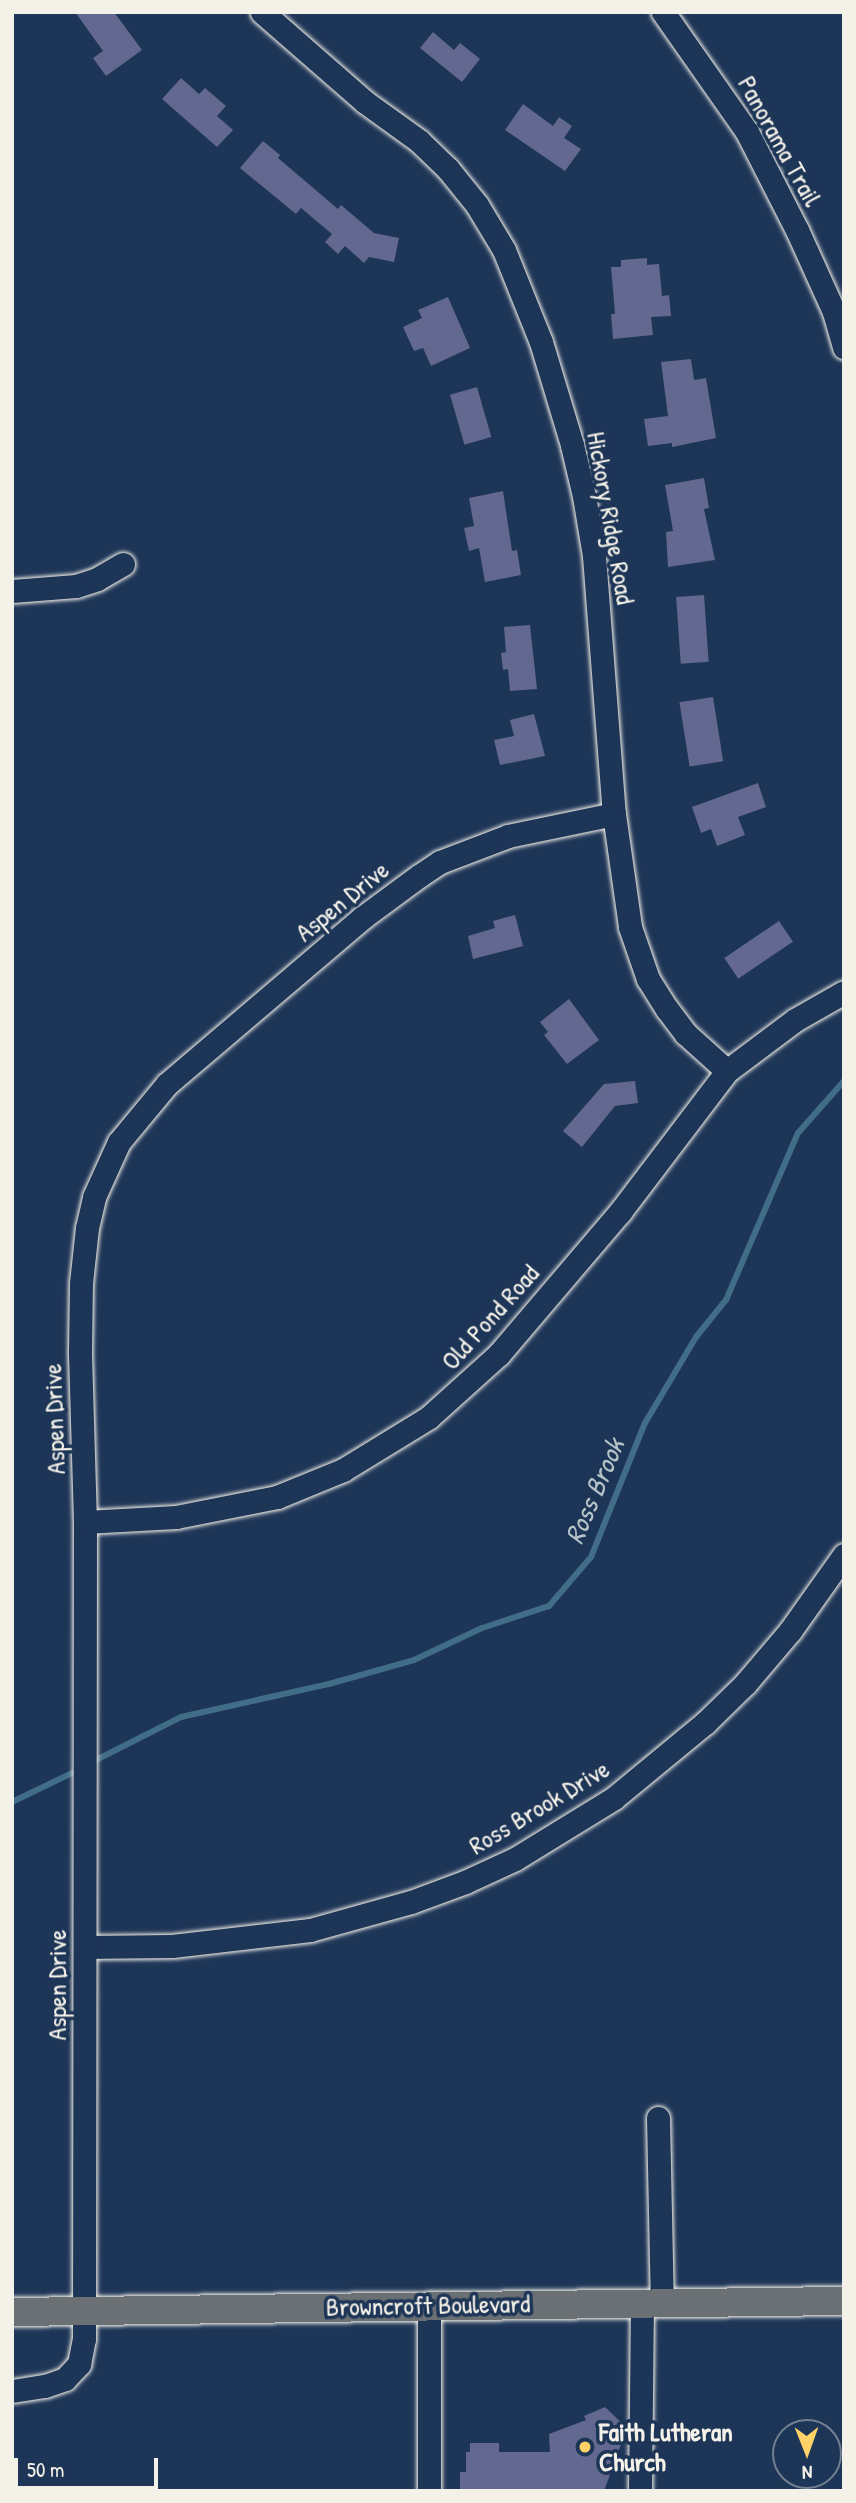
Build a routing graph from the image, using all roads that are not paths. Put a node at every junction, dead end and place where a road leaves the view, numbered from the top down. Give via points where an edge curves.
1 (262, 12) edge
2 (663, 12) edge
3 (839, 311) edge
4 (844, 348) edge
5 (123, 564) dead end
6 (12, 591) edge
7 (614, 814) junction
8 (844, 992) edge
9 (727, 1072) junction
10 (85, 1522) junction
11 (844, 1555) edge
12 (85, 1947) junction
13 (658, 2118) dead end
14 (844, 2301) edge
15 (652, 2303) junction
16 (429, 2305) junction
17 (85, 2309) junction
18 (12, 2312) edge
19 (12, 2390) edge
20 (429, 2491) edge
21 (640, 2491) edge

1 - 7 street, Hickory Ridge Road via 448,169 504,250 545,353 584,496 595,568
2 - 3 street, Panorama Trail via 747,132
3 - 4 street, Panorama Trail
5 - 6 street via 76,586
7 - 9 street, Hickory Ridge Road via 630,927 648,979 686,1034
7 - 10 street, Aspen Drive via 508,836 440,862 362,918 167,1084 119,1142 94,1196 81,1283
8 - 9 street, Old Pond Road via 795,1020
9 - 10 street, Old Pond Road via 620,1212 499,1354 428,1418 352,1465 277,1497 176,1517
10 - 12 street, Aspen Drive
11 - 12 street, Ross Brook Drive via 790,1631 705,1723 614,1798 515,1859 411,1902 310,1930 172,1947
12 - 17 street, Aspen Drive
13 - 15 street
14 - 15 main road, Browncroft Boulevard
15 - 16 main road, Browncroft Boulevard
15 - 21 street
16 - 17 main road, Browncroft Boulevard
16 - 20 street
17 - 18 main road, Browncroft Boulevard
17 - 19 street, Aspen Drive via 83,2349 73,2373 58,2382

